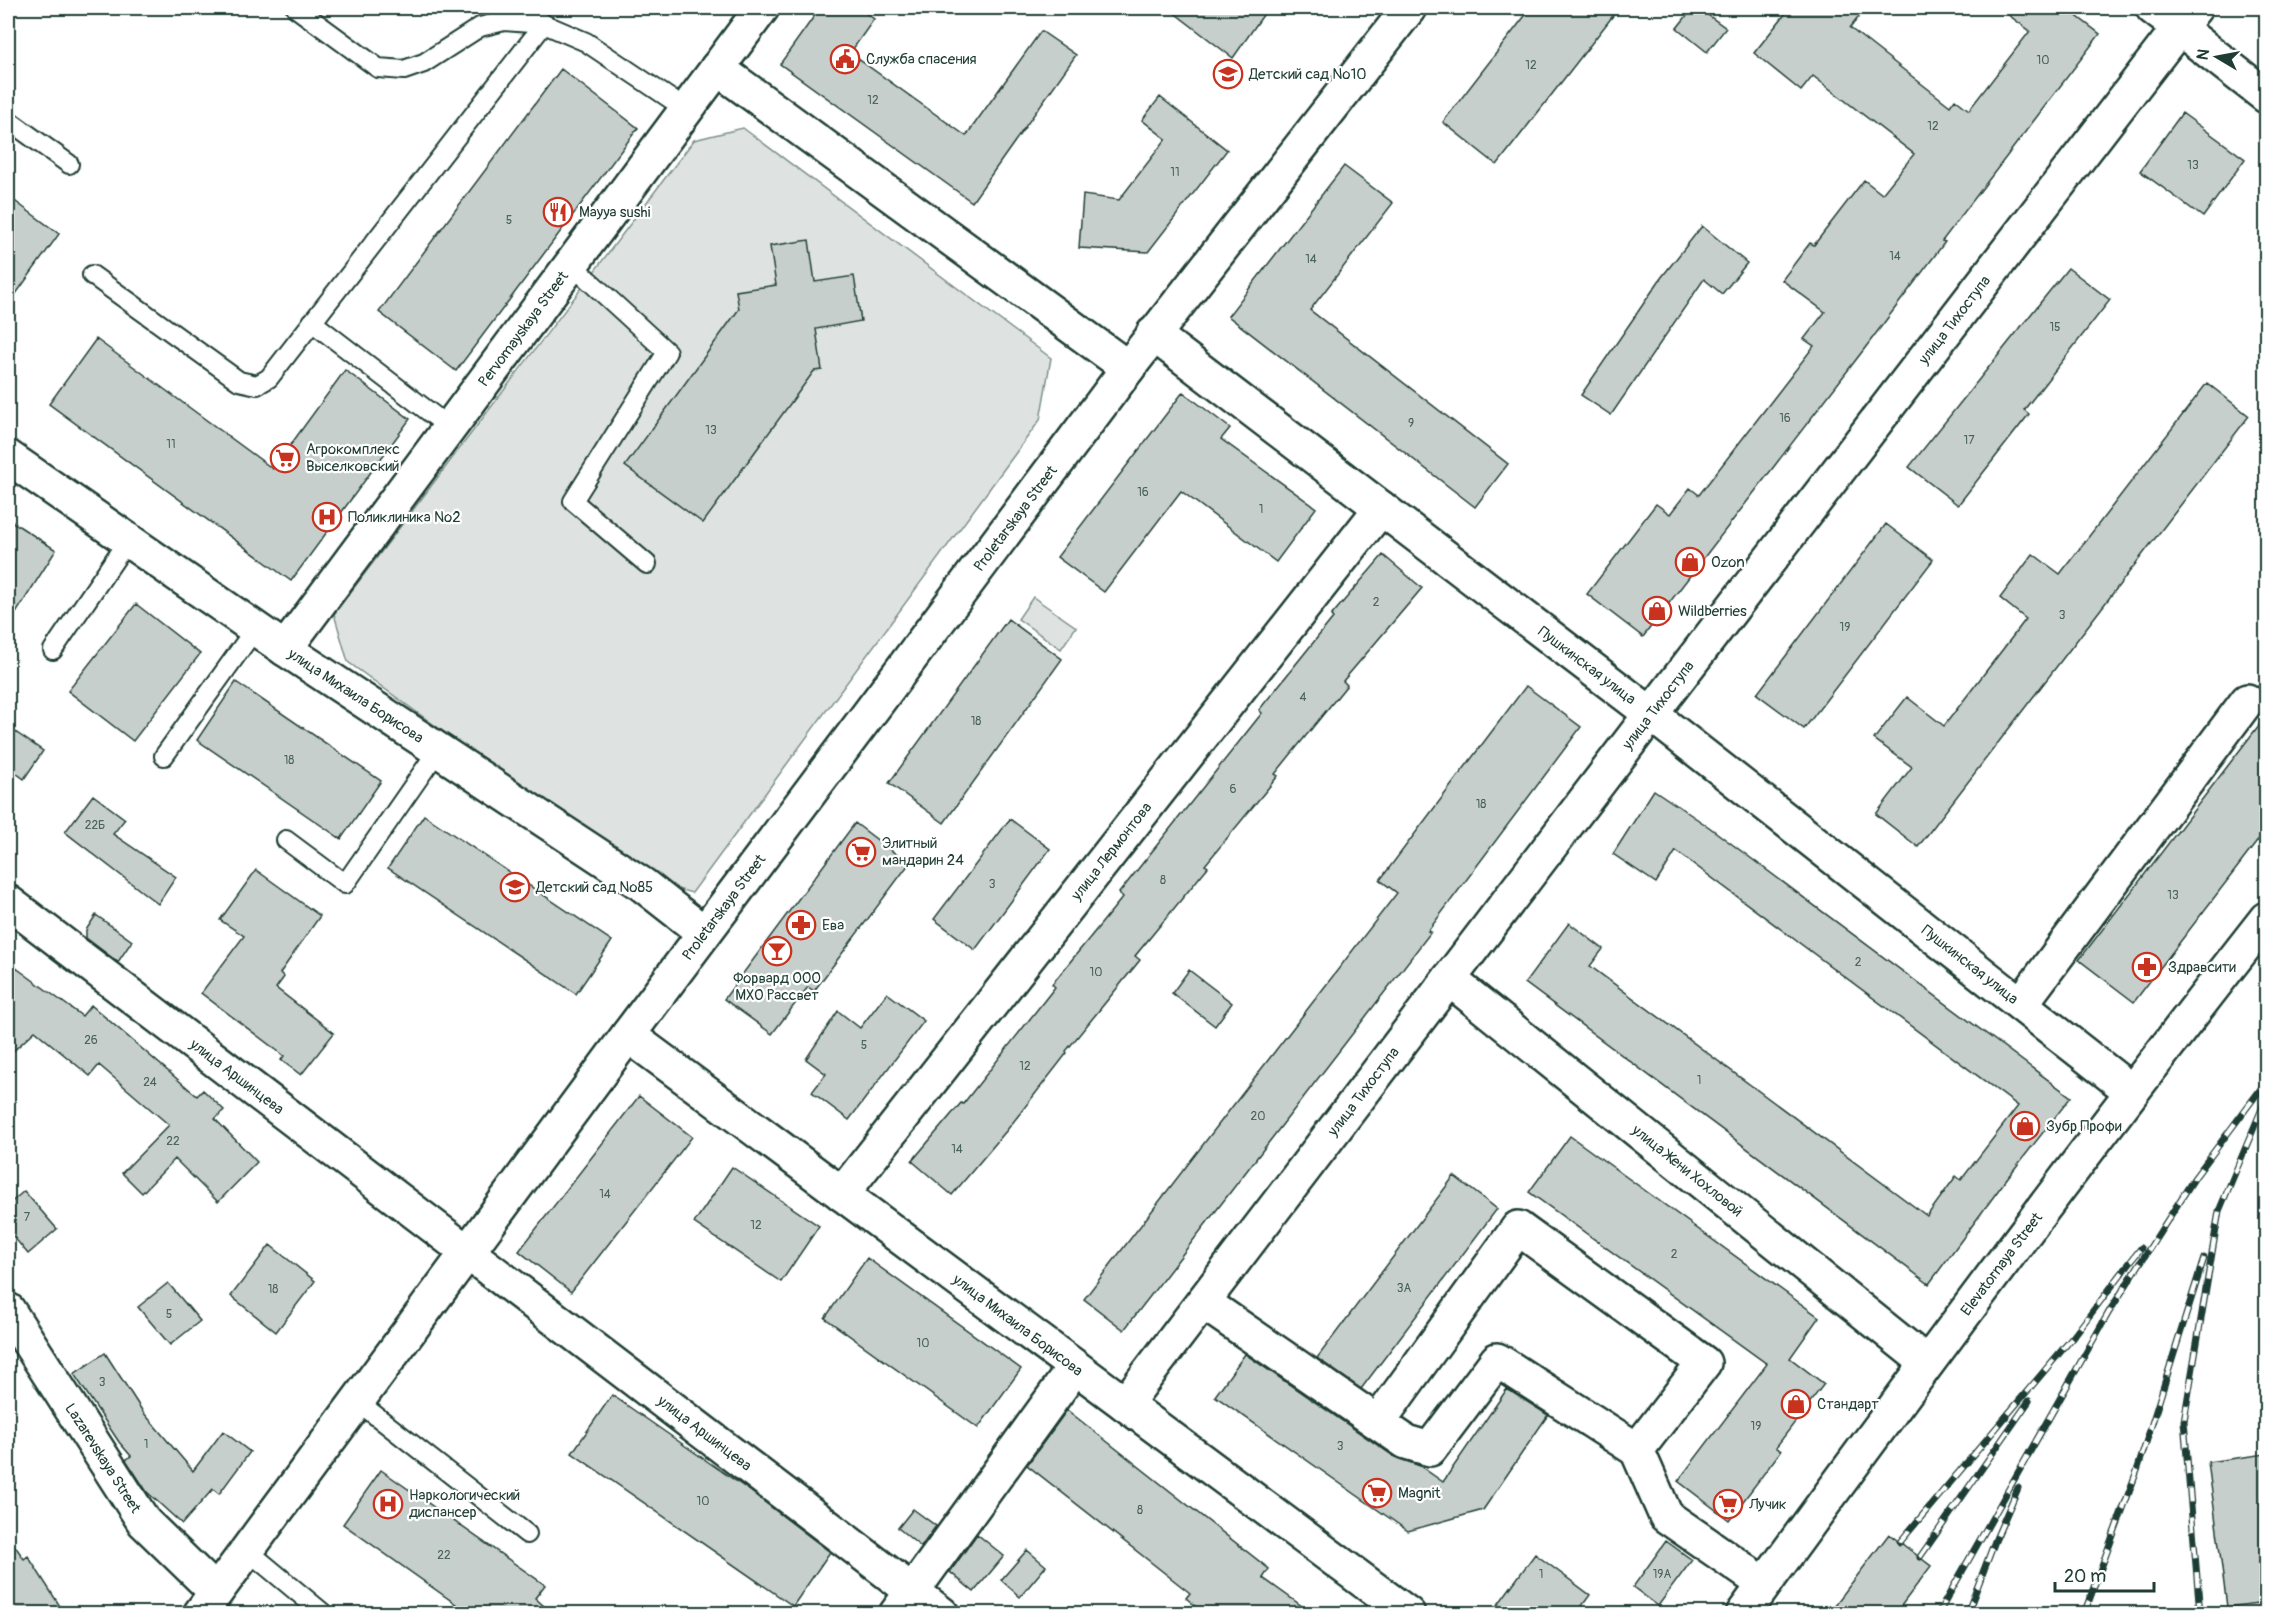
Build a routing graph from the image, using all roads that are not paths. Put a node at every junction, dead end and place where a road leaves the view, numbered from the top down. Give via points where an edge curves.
1 (296, 8) edge
2 (523, 8) edge
3 (762, 8) edge
4 (1409, 8) edge
5 (2153, 8) edge
6 (2187, 18) edge
7 (544, 24) junction
8 (717, 68) junction
9 (2266, 96) edge
10 (687, 110) junction
11 (8, 120) edge
12 (69, 164) dead end
13 (572, 265) junction
14 (92, 274) dead end
15 (312, 322) junction
16 (1154, 334) junction
17 (1128, 368) junction
18 (450, 428) junction
19 (8, 457) edge
20 (1381, 508) junction
21 (128, 540) junction
22 (647, 564) dead end
23 (255, 629) junction
24 (285, 649) junction
25 (53, 650) dead end
26 (2247, 701) dead end
27 (1651, 714) junction
28 (438, 750) junction
29 (164, 756) dead end
30 (285, 840) dead end
31 (8, 902) edge
32 (2266, 919) edge
33 (703, 932) junction
34 (1449, 979) junction
35 (2021, 1004) junction
36 (628, 1035) junction
37 (2131, 1091) junction
38 (842, 1194) junction
39 (468, 1251) junction
40 (1203, 1302) junction
41 (8, 1310) edge
42 (1927, 1363) junction
43 (1075, 1367) junction
44 (357, 1401) junction
45 (1125, 1404) junction
46 (1378, 1422) junction
47 (1637, 1450) junction
48 (526, 1534) dead end
49 (247, 1550) junction
50 (1764, 1584) junction
51 (904, 1602) edge
52 (208, 1603) edge
53 (324, 1614) edge
54 (942, 1614) edge
55 (1408, 1614) edge
56 (1743, 1614) edge

1 - 7 lane via 378,68 404,70 424,63 480,27 504,21
2 - 7 lane
3 - 8 main road, Pervomayskaya Street
4 - 16 main road, Proletarskaya Street
5 - 6 main road
6 - 9 main road
6 - 27 main road, улица Тихоступа
7 - 10 lane via 585,42
7 - 15 lane
8 - 10 main road, Pervomayskaya Street
8 - 17 main road
10 - 13 main road, Pervomayskaya Street
11 - 12 lane
13 - 18 main road, Pervomayskaya Street
13 - 22 lane via 667,352 573,501
14 - 15 lane via 239,381 257,385 269,378
15 - 18 lane
16 - 17 main road, Proletarskaya Street
16 - 20 main road, Пушкинская улица
17 - 33 main road, Proletarskaya Street
18 - 24 main road, Pervomayskaya Street
19 - 21 main road, улица Михаила Борисова
20 - 27 main road, Пушкинская улица
20 - 38 main road, улица Лермонтова
21 - 23 main road, улица Михаила Борисова
21 - 25 lane
23 - 24 main road, улица Михаила Борисова
23 - 29 lane
24 - 28 main road, улица Михаила Борисова
26 - 35 main road
27 - 34 main road, улица Тихоступа
27 - 35 main road, Пушкинская улица
28 - 30 lane via 345,884
28 - 33 main road, улица Михаила Борисова via 642,885
31 - 39 main road, улица Аршинцева
32 - 37 main road, Elevatornaya Street
33 - 36 main road, Proletarskaya Street
34 - 40 main road, улица Тихоступа
34 - 42 main road, улица Жени Хохловой
35 - 37 main road, Пушкинская улица
36 - 38 main road, улица Михаила Борисова
36 - 39 main road
37 - 42 main road, Elevatornaya Street
38 - 43 main road, улица Михаила Борисова
39 - 44 main road
39 - 51 main road, улица Аршинцева
40 - 45 main road, улица Тихоступа
40 - 46 main road
41 - 52 main road, Lazarevskaya Street via 144,1522
42 - 50 main road, Elevatornaya Street
43 - 45 main road, улица Михаила Борисова
43 - 51 main road
44 - 48 lane
44 - 49 main road
45 - 55 main road, улица Михаила Борисова
46 - 47 main road via 1406,1442 1430,1449 1497,1360
46 - 47 main road via 1518,1228 1704,1362
47 - 50 main road via 1666,1516
49 - 52 main road
49 - 53 lane
50 - 56 main road, Elevatornaya Street
51 - 54 main road, улица Аршинцева

